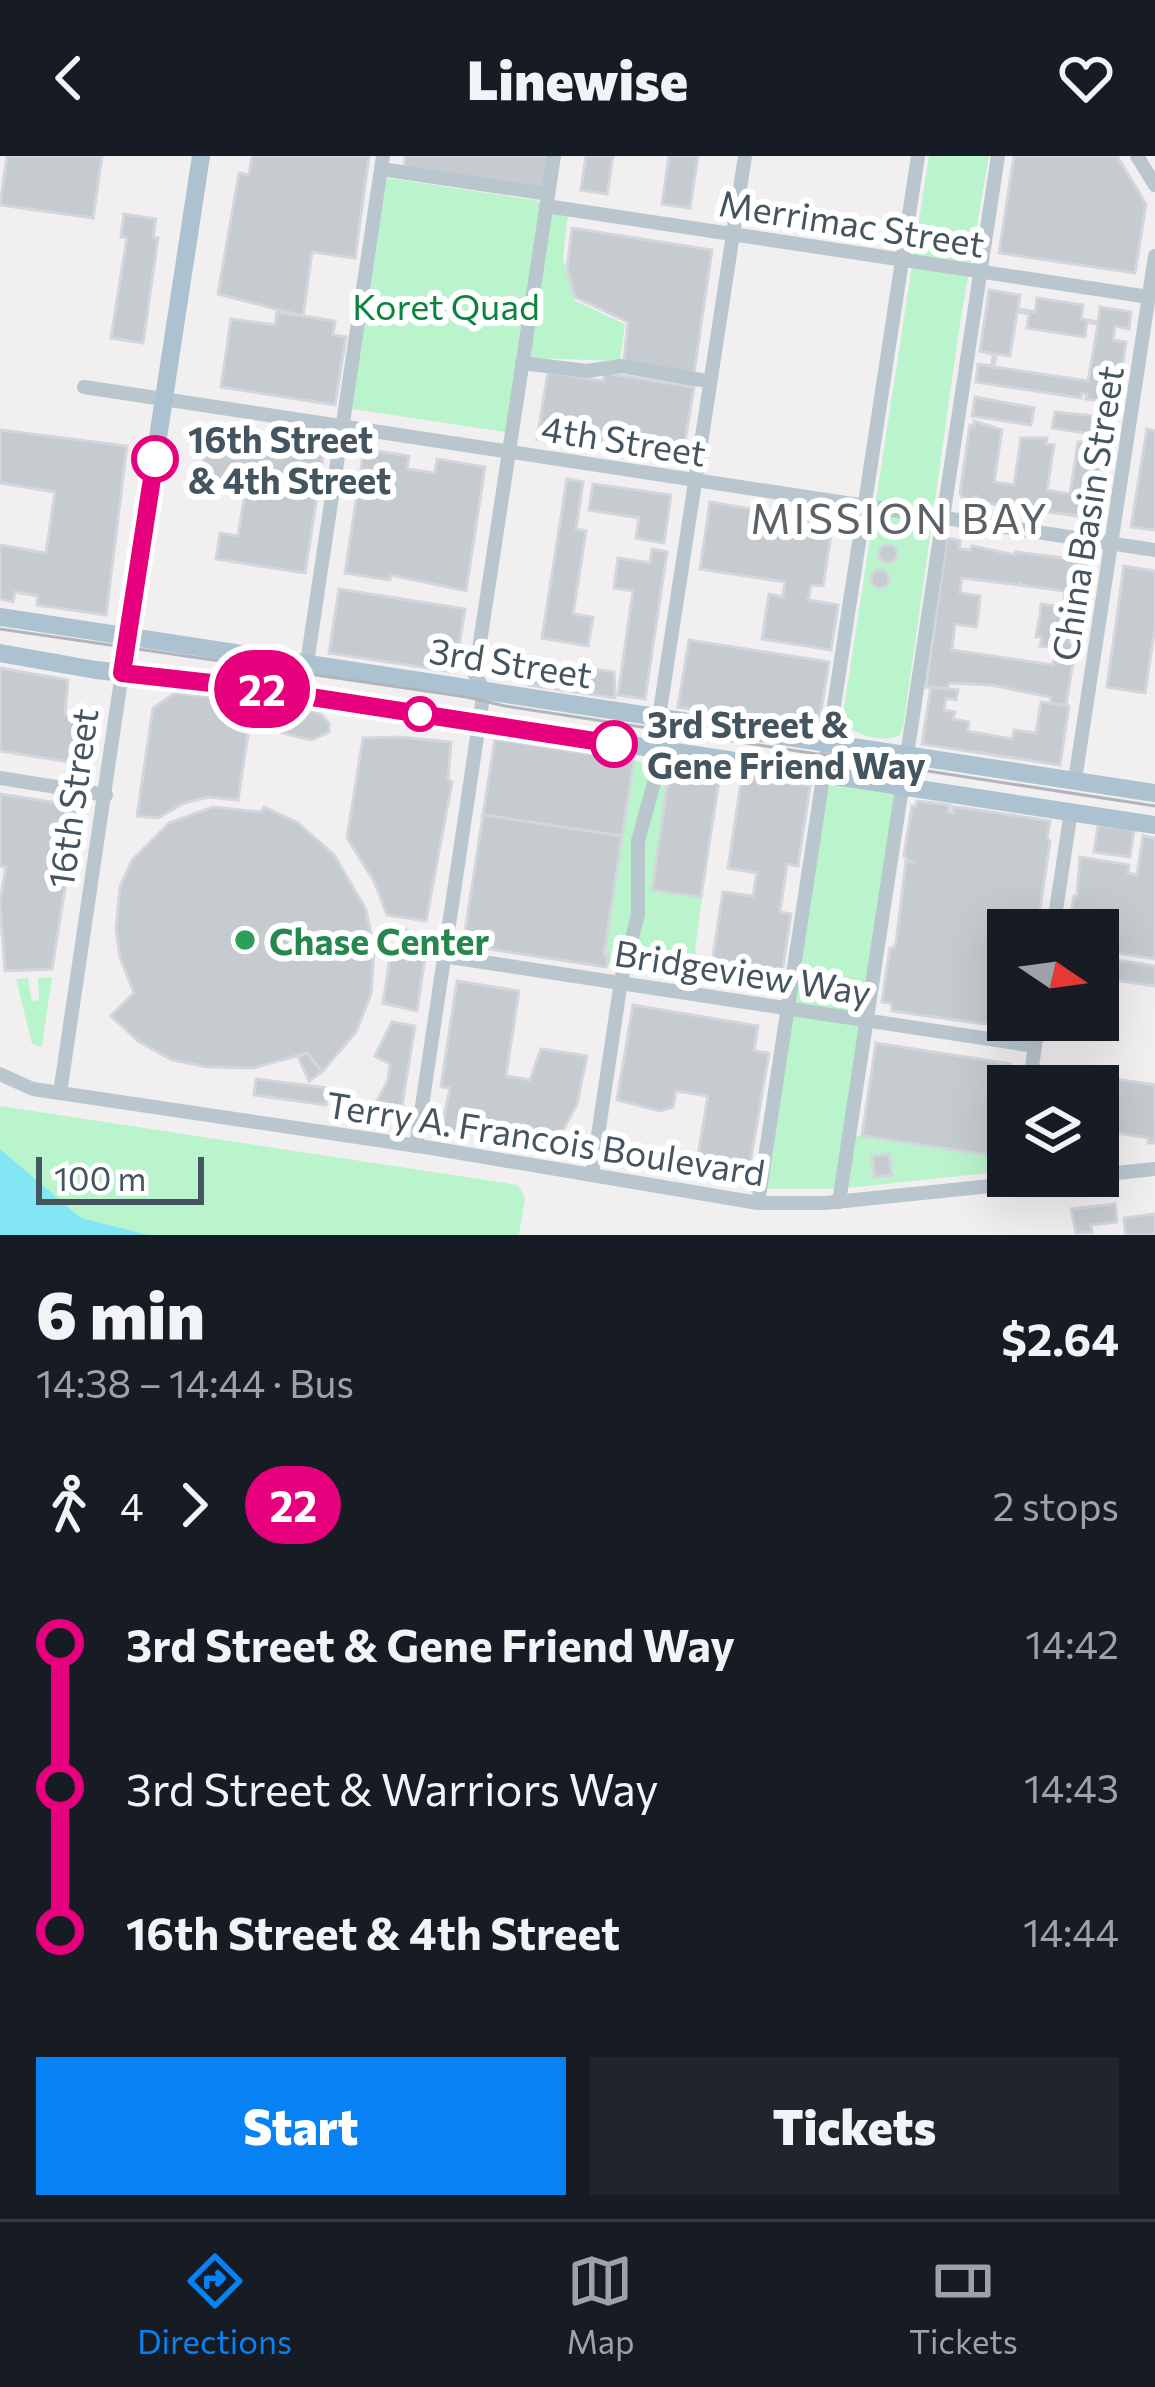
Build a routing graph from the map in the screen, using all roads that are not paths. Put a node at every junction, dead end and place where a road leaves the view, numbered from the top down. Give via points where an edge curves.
1 (201, 156) edge
2 (554, 156) edge
3 (745, 156) edge
4 (918, 156) edge
5 (998, 156) edge
6 (1137, 156) edge
7 (382, 163) edge
8 (1155, 184) edge
9 (547, 200) junction
10 (733, 234) junction
11 (1155, 256) edge
12 (903, 260) junction
13 (980, 272) junction
14 (1149, 297) junction
15 (522, 363) junction
16 (700, 380) dead end
17 (84, 387) dead end
18 (164, 399) junction
19 (342, 426) junction
20 (508, 452) junction
21 (696, 480) junction
22 (865, 506) junction
23 (943, 518) junction
24 (1111, 543) junction
25 (1155, 550) edge
26 (0, 616) edge
27 (128, 635) junction
28 (0, 653) edge
29 (307, 663) junction
30 (122, 673) junction
31 (484, 690) junction
32 (658, 717) junction
33 (478, 723) junction
34 (829, 743) junction
35 (657, 750) junction
36 (907, 755) junction
37 (824, 775) junction
38 (0, 778) edge
39 (1075, 780) junction
40 (902, 787) junction
41 (1155, 793) edge
42 (106, 795) junction
43 (1071, 811) junction
44 (1155, 825) edge
45 (1056, 909) edge
46 (443, 956) junction
47 (788, 1008) junction
48 (867, 1020) junction
49 (1036, 1041) edge
50 (1035, 1046) junction
51 (1032, 1065) edge
52 (0, 1074) edge
53 (60, 1093) junction
54 (416, 1146) junction
55 (1155, 1169) edge
56 (1119, 1173) edge
57 (592, 1175) junction
58 (987, 1184) edge
59 (839, 1202) junction
60 (758, 1203) junction

1 - 18 main road, 16th Street
2 - 9 street
3 - 10 street
4 - 12 street
5 - 13 street
6 - 8 street
7 - 9 street, Merrimac Street
7 - 19 street
9 - 10 street, Merrimac Street
9 - 15 street
10 - 12 street, Merrimac Street
10 - 21 street
11 - 14 street, China Basin Street
12 - 13 street, Merrimac Street
12 - 22 street
13 - 14 street, Merrimac Street
13 - 23 street
14 - 24 street, China Basin Street
15 - 16 street via 587,371 621,366
15 - 20 street
17 - 18 street, 4th Street
18 - 19 street, 4th Street
18 - 27 main road, 16th Street
19 - 20 street, 4th Street
19 - 29 street
20 - 21 street, 4th Street
20 - 31 street via 475,675
21 - 22 street, 4th Street
21 - 32 street
22 - 23 street, 4th Street
22 - 34 street
23 - 24 street, 4th Street
23 - 36 street
24 - 25 street, 4th Street
24 - 39 street, China Basin Street
26 - 27 main road, 3rd Street
27 - 29 main road, 3rd Street
27 - 30 main road, 16th Street
28 - 30 main road, 3rd Street
29 - 31 main road, 3rd Street
30 - 33 main road, 3rd Street
30 - 42 street, 16th Street
31 - 32 main road, 3rd Street
31 - 33 street
32 - 34 main road, 3rd Street
33 - 35 main road, 3rd Street
33 - 46 street
34 - 36 main road, 3rd Street
34 - 37 street
35 - 37 main road, 3rd Street
35 - 57 street via 638,841 638,915
36 - 39 main road, 3rd Street
36 - 40 street
37 - 40 main road, 3rd Street
37 - 47 street
38 - 42 street
39 - 41 main road, 3rd Street
40 - 43 main road, 3rd Street
40 - 48 street
42 - 53 street, 16th Street
43 - 44 main road, 3rd Street
43 - 45 street
46 - 47 street, Bridgeview Way
46 - 54 street
47 - 48 street, Bridgeview Way
47 - 60 street
48 - 50 street, Bridgeview Way
48 - 59 street
49 - 50 street
50 - 51 street
52 - 53 street, Terry A. Francois Boulevard
53 - 54 street, Terry A. Francois Boulevard
54 - 57 street, Terry A. Francois Boulevard
55 - 56 street
57 - 60 street, Terry A. Francois Boulevard
58 - 59 street, Terry A. Francois Boulevard
59 - 60 street, Terry A. Francois Boulevard

